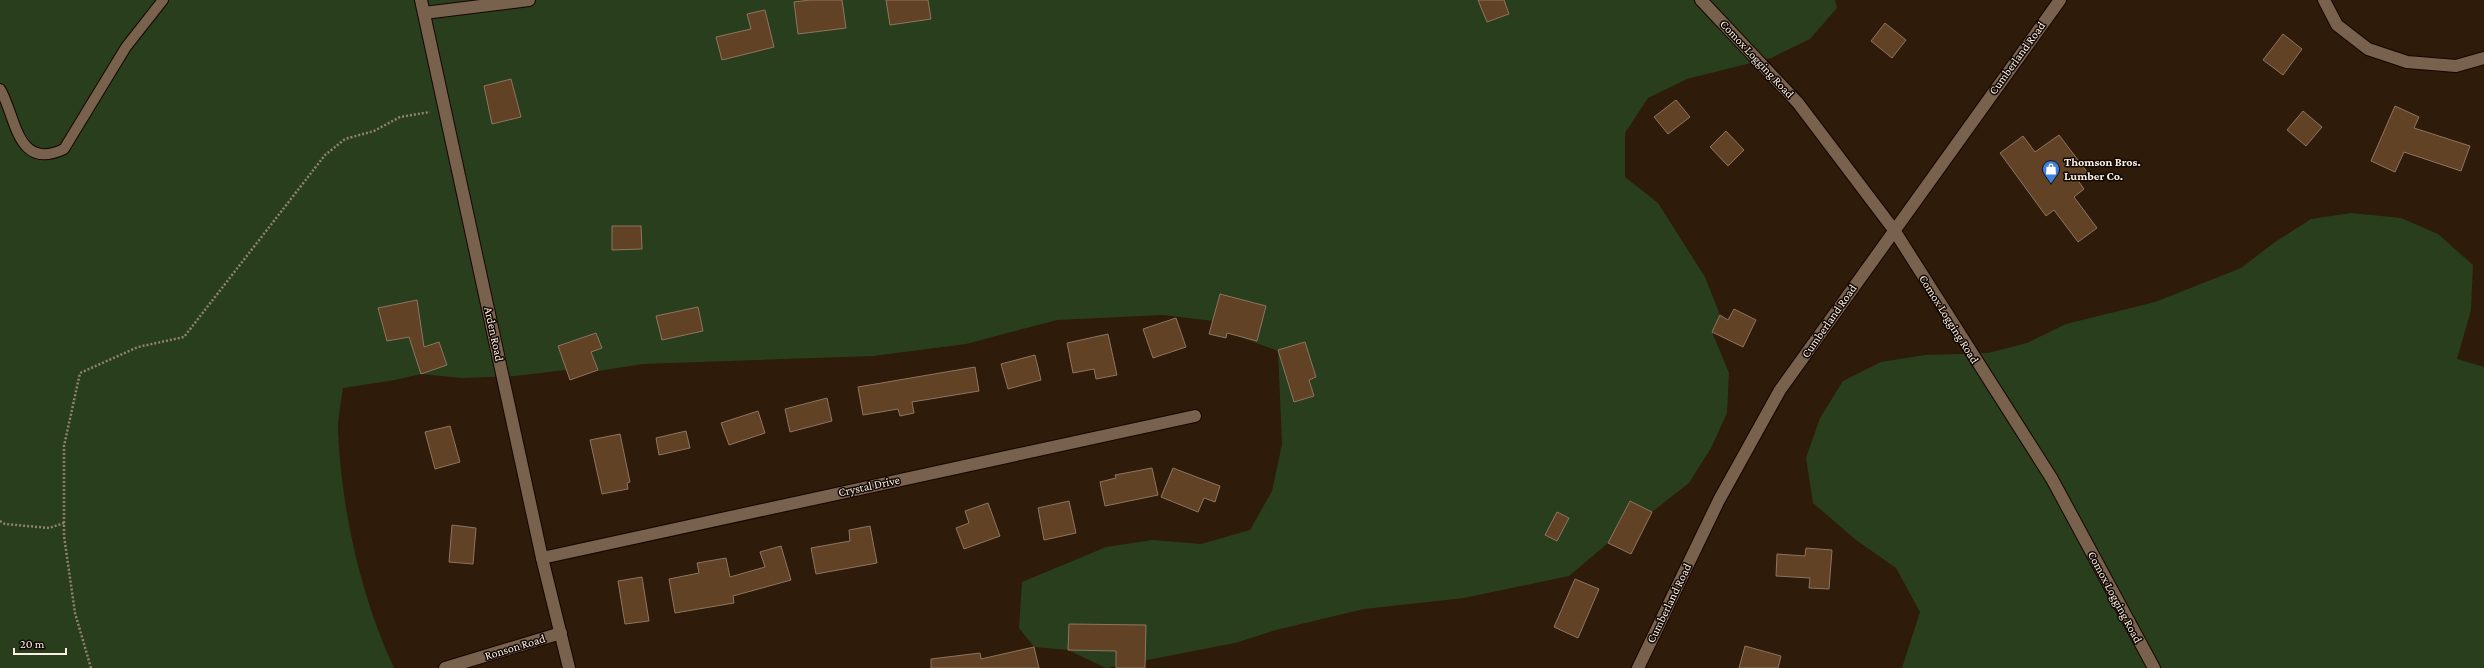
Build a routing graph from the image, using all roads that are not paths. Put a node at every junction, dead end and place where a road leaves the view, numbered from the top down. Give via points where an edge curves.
1 (163, 0) edge
2 (421, 0) edge
3 (529, 0) edge
4 (1701, 0) edge
5 (2060, 0) edge
6 (2324, 0) edge
7 (424, 13) junction
8 (2484, 58) edge
9 (0, 89) edge
10 (1894, 230) junction
11 (1195, 416) dead end
12 (542, 558) junction
13 (562, 633) junction
14 (445, 668) edge
15 (569, 668) edge
16 (1638, 668) edge
17 (2154, 668) edge

1 - 9 lane via 126,46 64,149 50,156 37,153 26,146 16,133
2 - 7 street, Arden Road
3 - 7 street
4 - 10 street, Comox Logging Road via 1798,103
5 - 10 street, Cumberland Road
6 - 8 street via 2338,25 2368,49 2407,62 2456,66
7 - 12 street, Arden Road
10 - 16 street, Cumberland Road via 1772,403 1719,500
10 - 17 street, Comox Logging Road via 2052,479
11 - 12 street, Crystal Drive
12 - 13 street, Arden Road
13 - 14 street, Ronson Road
13 - 15 street, Arden Road

